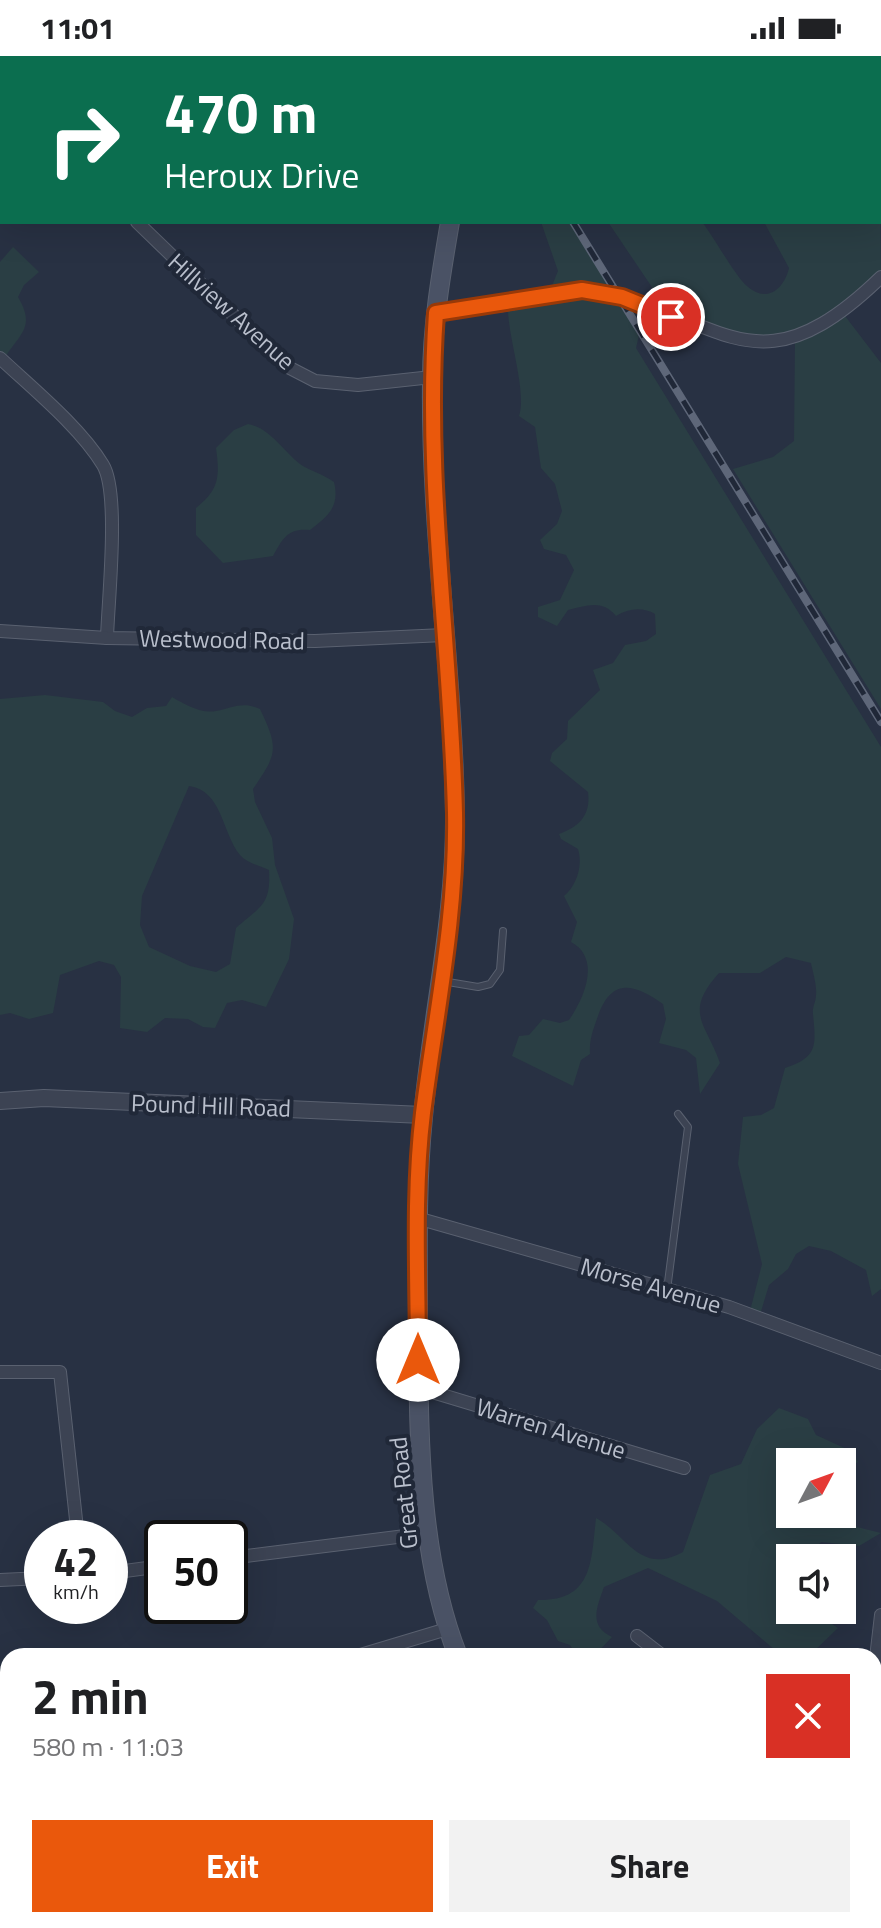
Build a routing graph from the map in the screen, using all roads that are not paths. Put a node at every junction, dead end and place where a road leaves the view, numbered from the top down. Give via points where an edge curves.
1 (139, 224) edge
2 (450, 224) edge
3 (881, 277) edge
4 (436, 313) junction
5 (0, 358) edge
6 (432, 377) junction
7 (0, 631) edge
8 (444, 635) junction
9 (107, 638) junction
10 (503, 931) dead end
11 (442, 981) junction
12 (0, 1101) edge
13 (678, 1114) dead end
14 (423, 1115) junction
15 (417, 1218) junction
16 (667, 1290) junction
17 (881, 1363) edge
18 (0, 1372) edge
19 (419, 1388) junction
20 (684, 1468) dead end
21 (76, 1520) edge
22 (429, 1533) junction
23 (248, 1556) edge
24 (24, 1579) edge
25 (0, 1580) edge
26 (881, 1615) edge
27 (447, 1629) junction
28 (637, 1636) dead end
29 (386, 1648) edge
30 (455, 1648) edge
31 (653, 1648) edge
32 (877, 1648) edge

1 - 6 street, Hillview Avenue via 296,371 315,381 358,385
2 - 4 main road, Great Road
3 - 4 street via 827,323 779,343 731,339 622,297 582,290
4 - 6 main road, Great Road
5 - 9 street via 104,466 111,490
6 - 8 main road, Great Road
7 - 9 street, Westwood Road
8 - 9 street, Westwood Road via 315,641
8 - 11 main road, Great Road via 455,813 453,899
10 - 11 lane via 500,970 490,984
11 - 14 main road, Great Road
12 - 14 street, Pound Hill Road via 44,1098
13 - 16 lane via 688,1127 687,1161
14 - 15 main road, Great Road
15 - 16 street, Morse Avenue
15 - 19 main road, Great Road
16 - 17 street, Morse Avenue via 786,1325
18 - 21 street via 60,1372
19 - 20 street, Warren Avenue
19 - 22 main road, Great Road
22 - 23 street
22 - 27 main road, Great Road
24 - 25 street
26 - 32 street
27 - 29 street
27 - 30 main road, Great Road
28 - 31 street

